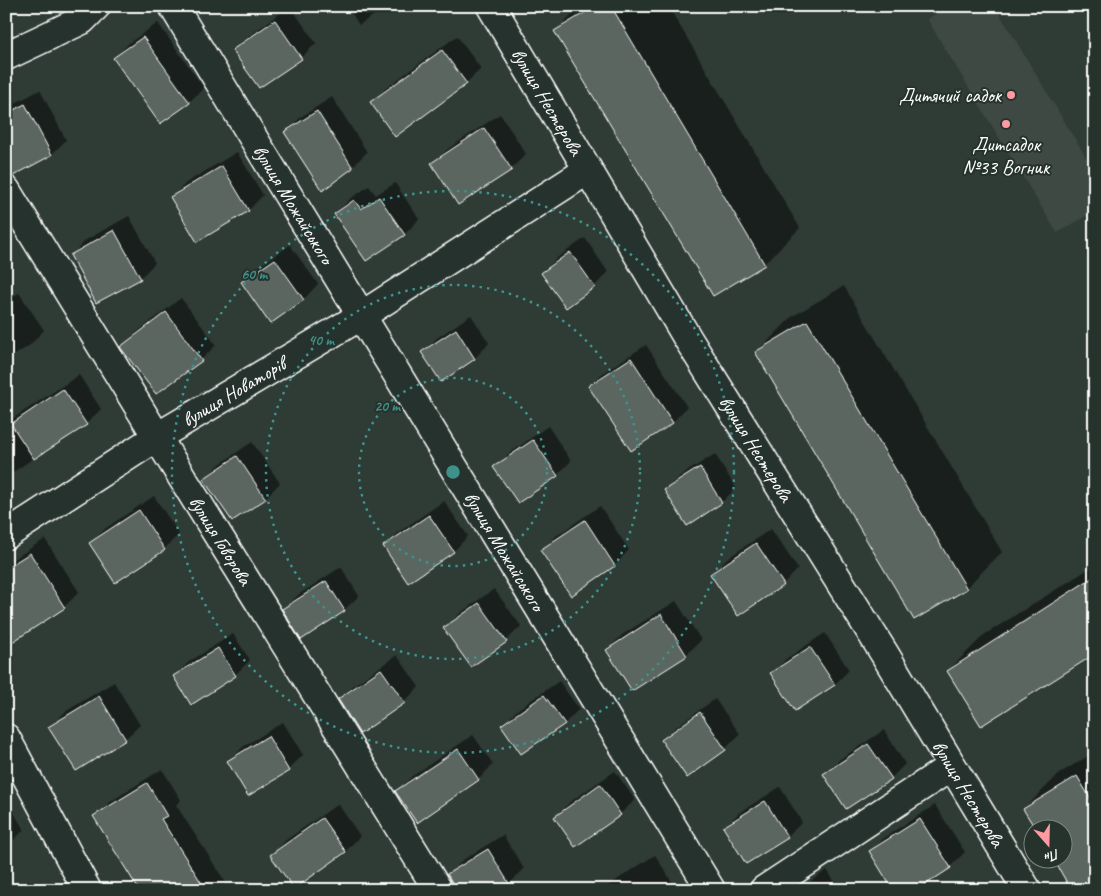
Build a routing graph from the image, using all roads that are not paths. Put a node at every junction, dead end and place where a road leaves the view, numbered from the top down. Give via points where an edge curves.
1 (96, 6) edge
2 (173, 6) edge
3 (491, 6) edge
4 (6, 56) edge
5 (588, 170) junction
6 (6, 190) edge
7 (361, 316) junction
8 (157, 437) junction
9 (6, 535) edge
10 (6, 738) edge
11 (952, 766) junction
12 (87, 890) edge
13 (438, 890) edge
14 (711, 890) edge
15 (764, 890) edge
16 (1026, 890) edge

1 - 4 street via 82,20
2 - 7 street, вулиця Можайського
3 - 5 street, вулиця Нестерова
5 - 7 street, вулиця Новаторів
5 - 11 street, вулиця Нестерова
6 - 8 street, вулиця Говорова
7 - 8 street, вулиця Новаторів
7 - 14 street, вулиця Можайського
8 - 9 street, вулиця Новаторів
8 - 13 street, вулиця Говорова
10 - 12 street
11 - 15 street
11 - 16 street, вулиця Нестерова

